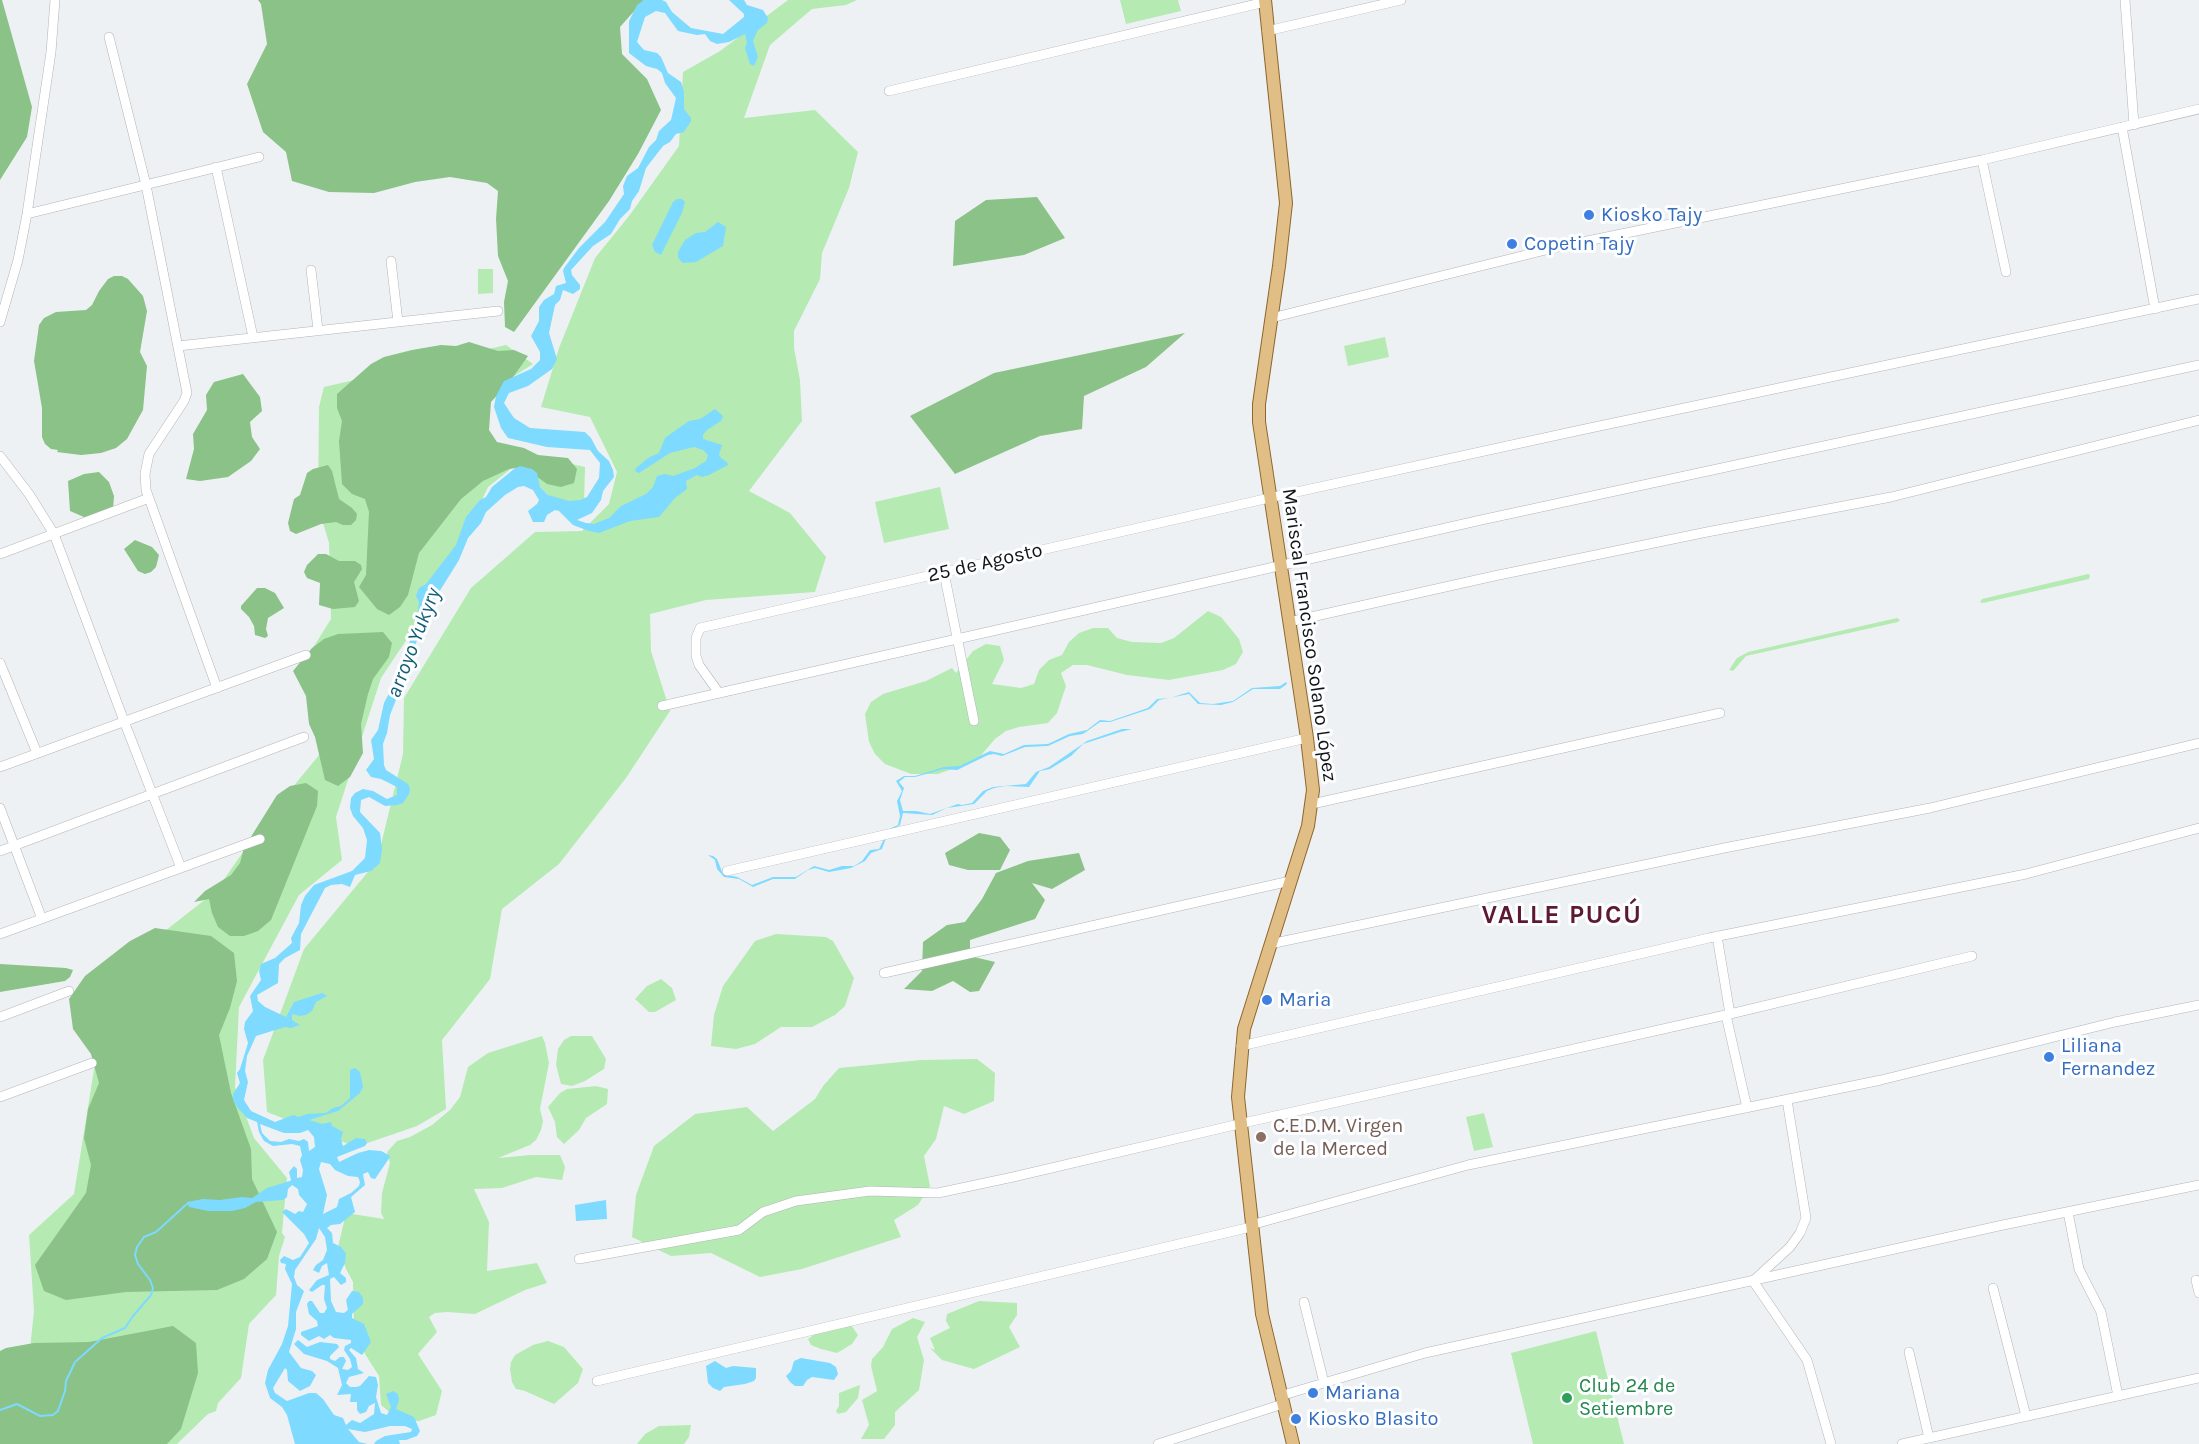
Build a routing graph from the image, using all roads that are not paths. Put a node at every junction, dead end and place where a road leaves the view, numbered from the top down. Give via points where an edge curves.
1 (55, 0) edge
2 (1401, 0) edge
3 (2125, 0) edge
4 (1265, 1) edge
5 (1267, 31) junction
6 (109, 37) dead end
7 (889, 91) dead end
8 (2199, 109) edge
9 (2134, 125) junction
10 (2122, 127) junction
11 (259, 157) dead end
12 (1982, 160) junction
13 (216, 167) junction
14 (146, 184) junction
15 (27, 214) junction
16 (391, 261) dead end
17 (311, 270) dead end
18 (2006, 272) dead end
19 (2199, 299) edge
20 (2155, 309) junction
21 (498, 311) dead end
22 (1271, 318) junction
23 (0, 322) edge
24 (398, 322) junction
25 (318, 330) junction
26 (253, 337) junction
27 (178, 345) junction
28 (2199, 365) edge
29 (2199, 420) edge
30 (0, 456) edge
31 (149, 498) junction
32 (1269, 498) junction
33 (54, 534) junction
34 (0, 554) edge
35 (1280, 565) junction
36 (944, 573) junction
37 (1289, 622) junction
38 (957, 638) junction
39 (306, 655) dead end
40 (0, 663) edge
41 (217, 688) junction
42 (719, 693) junction
43 (662, 706) dead end
44 (1720, 713) dead end
45 (124, 721) junction
46 (974, 721) dead end
47 (304, 737) dead end
48 (1307, 738) junction
49 (2199, 742) edge
50 (37, 753) junction
51 (0, 767) edge
52 (152, 794) junction
53 (1312, 804) junction
54 (0, 808) edge
55 (2199, 828) edge
56 (260, 839) dead end
57 (14, 846) junction
58 (0, 851) edge
59 (181, 868) junction
60 (727, 871) dead end
61 (1290, 880) junction
62 (42, 919) junction
63 (0, 934) edge
64 (1716, 936) junction
65 (1270, 944) junction
66 (1972, 957) dead end
67 (884, 973) dead end
68 (69, 991) dead end
69 (2199, 1005) edge
70 (1728, 1015) junction
71 (0, 1017) edge
72 (1241, 1046) junction
73 (92, 1063) dead end
74 (0, 1097) edge
75 (1787, 1100) junction
76 (1747, 1108) junction
77 (1239, 1124) junction
78 (2199, 1185) edge
79 (2068, 1212) junction
80 (1251, 1226) junction
81 (579, 1259) dead end
82 (2196, 1280) dead end
83 (1753, 1281) junction
84 (1993, 1288) dead end
85 (2199, 1293) edge
86 (1304, 1302) dead end
87 (1909, 1352) dead end
88 (2199, 1377) edge
89 (597, 1382) dead end
90 (1324, 1383) junction
91 (2118, 1396) junction
92 (1281, 1400) junction
93 (2026, 1416) junction
94 (1929, 1438) junction
95 (1158, 1444) edge
96 (1293, 1444) edge
97 (1831, 1444) edge
98 (1902, 1444) edge

1 - 15 street
2 - 5 street
3 - 9 street
4 - 5 main road, Mariscal Francisco Solano López
4 - 7 street
5 - 22 main road, Mariscal Francisco Solano López via 1286,203
6 - 14 street
8 - 9 street
9 - 10 street
10 - 12 street
10 - 20 street
11 - 13 street
12 - 18 street
12 - 22 street via 1558,247
13 - 14 street
13 - 26 street
14 - 15 street
14 - 27 street
15 - 23 street
16 - 24 street
17 - 25 street
19 - 20 street, 25 de Agosto
20 - 32 street, 25 de Agosto
21 - 24 street
22 - 32 main road, Mariscal Francisco Solano López via 1259,404
24 - 25 street
25 - 26 street
26 - 27 street
27 - 31 street via 187,393 149,454 144,474
28 - 35 street
29 - 37 street via 1891,497 1516,571
30 - 33 street
31 - 33 street
31 - 41 street
32 - 35 main road, Mariscal Francisco Solano López
32 - 36 street, 25 de Agosto
33 - 34 street
33 - 45 street
35 - 37 main road, Mariscal Francisco Solano López
35 - 38 street
36 - 38 street
36 - 42 street, 25 de Agosto via 700,628 696,656
37 - 48 main road, Mariscal Francisco Solano López
38 - 42 street
38 - 46 street
39 - 41 street
40 - 50 street
41 - 45 street
42 - 43 street
44 - 53 street
45 - 50 street
45 - 52 street
47 - 52 street
48 - 53 main road, Mariscal Francisco Solano López
48 - 60 street
49 - 65 street via 1930,808
50 - 51 street
52 - 57 street
52 - 59 street
53 - 61 main road, Mariscal Francisco Solano López
54 - 57 street
55 - 64 street via 2026,874
56 - 59 street
57 - 58 street
57 - 62 street
59 - 62 street
61 - 65 main road, Mariscal Francisco Solano López
61 - 67 street
62 - 63 street
64 - 70 street
64 - 72 street
65 - 72 main road, Mariscal Francisco Solano López
66 - 70 street
68 - 71 street
69 - 75 street
70 - 76 street
70 - 77 street
72 - 77 main road, Mariscal Francisco Solano López
73 - 74 street
75 - 76 street
75 - 83 street via 1806,1218 1790,1247
76 - 80 street via 1468,1165
77 - 80 main road, Mariscal Francisco Solano López
77 - 81 street via 938,1192 870,1191 796,1201 763,1212 739,1230
78 - 79 street
79 - 83 street
79 - 91 street via 2079,1269 2101,1312
80 - 89 street
80 - 92 main road, Mariscal Francisco Solano López via 1263,1322
82 - 85 street
83 - 90 street via 1425,1353
83 - 97 street via 1807,1360
84 - 93 street
86 - 90 street
87 - 94 street
88 - 91 street
90 - 92 street
91 - 93 street
92 - 95 street
92 - 96 main road, Mariscal Francisco Solano López
93 - 94 street
94 - 98 street

